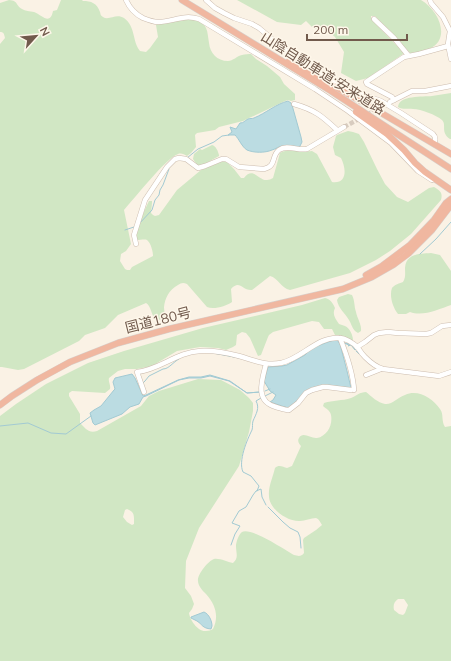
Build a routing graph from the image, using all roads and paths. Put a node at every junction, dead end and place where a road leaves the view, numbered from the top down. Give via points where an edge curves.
1 (126, 0) edge
2 (182, 0) edge
3 (206, 0) edge
4 (430, 0) edge
5 (374, 19) dead end
6 (449, 25) edge
7 (247, 40) junction
8 (448, 46) junction
9 (408, 55) junction
10 (276, 57) junction
11 (451, 59) edge
12 (451, 86) edge
13 (294, 104) dead end
14 (344, 127) tunnel mouth
15 (337, 130) junction
16 (434, 144) junction
17 (451, 154) edge
18 (451, 169) edge
19 (451, 190) edge
20 (451, 199) edge
21 (451, 205) edge
22 (136, 244) dead end
23 (334, 290) junction
24 (451, 325) edge
25 (341, 341) junction
26 (357, 346) junction
27 (266, 364) junction
28 (381, 368) junction
29 (451, 372) edge
30 (366, 375) dead end
31 (144, 392) dead end
32 (0, 405) edge

1 - 19 street via 135,13 151,21 184,17 199,20 348,111 391,143 418,171
2 - 7 highway, 山陰自動車道;安来道路
3 - 16 street via 224,13 259,28 284,49 332,80 352,91 381,101 401,113 435,135
4 - 6 street
5 - 9 street
6 - 8 street
7 - 10 highway, 山陰自動車道;安来道路
7 - 16 highway via 316,76
8 - 9 street
8 - 11 street
9 - 12 street via 366,83 392,97 392,101 412,92
10 - 18 highway, 山陰自動車道;安来道路
10 - 19 highway via 387,134 425,172
13 - 15 street via 314,111
14 - 15 street
15 - 22 street via 307,149 279,150 272,165 264,169 239,167 226,159 198,168 183,158 175,159 145,200 134,235
16 - 17 highway
20 - 23 highway, 国道180号 via 426,229 404,249 370,273
21 - 23 highway, 国道180号 via 425,237 393,265 367,279
23 - 32 highway, 国道180号 via 118,343 70,362
24 - 26 street via 442,326 426,334 379,333
25 - 26 street
25 - 27 street via 332,338 312,346 288,361
25 - 27 street via 352,380 352,390 323,387 309,391 289,410 269,405 264,399 261,387
26 - 28 street via 365,358
27 - 31 street via 213,351 192,352 154,368 137,372
28 - 29 street via 439,376
28 - 30 street

